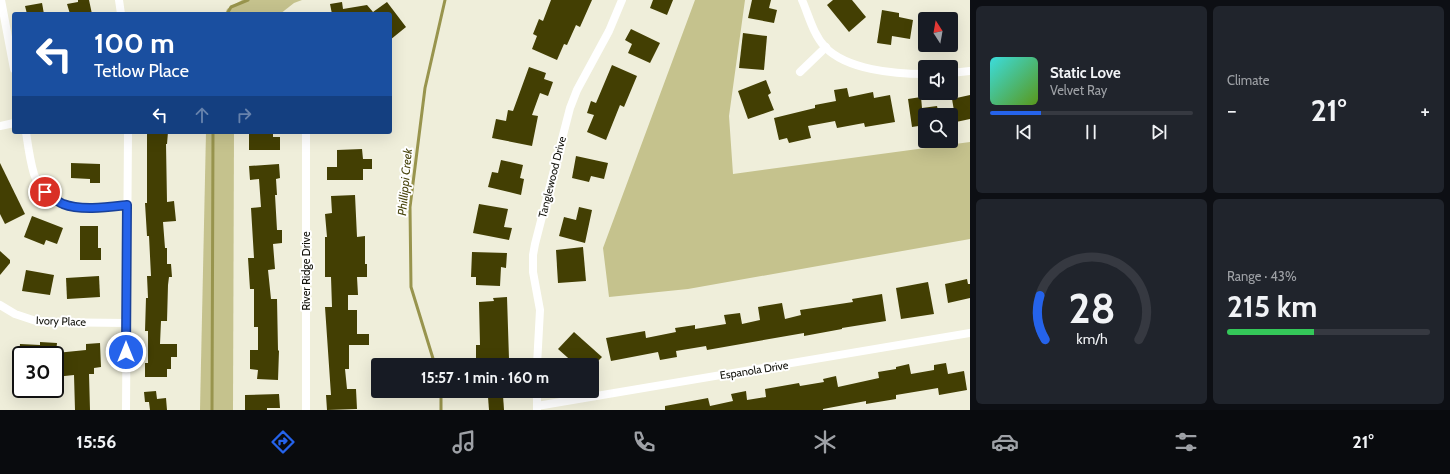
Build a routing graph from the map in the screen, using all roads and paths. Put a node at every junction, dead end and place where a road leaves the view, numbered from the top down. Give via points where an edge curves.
1 (1, 0) edge
2 (119, 0) edge
3 (622, 0) edge
4 (802, 0) edge
5 (121, 12) edge
6 (826, 47) junction
7 (12, 58) edge
8 (970, 71) edge
9 (800, 72) dead end
10 (918, 73) edge
11 (958, 73) edge
12 (12, 123) edge
13 (0, 126) edge
14 (26, 134) edge
15 (128, 134) edge
16 (306, 134) edge
17 (127, 205) junction
18 (0, 305) edge
19 (126, 323) junction
20 (970, 333) edge
21 (537, 358) edge
22 (537, 408) edge
23 (126, 410) edge
24 (306, 410) edge

1 - 7 street
2 - 5 street
3 - 21 street, Tanglewood Drive via 570,108 535,244 533,272 540,310
4 - 6 street via 811,23
6 - 9 street
6 - 10 street via 839,57 855,64 880,70
8 - 11 street
12 - 13 street
14 - 17 street via 34,175 45,192 54,199 74,207
15 - 17 street
16 - 24 street, River Ridge Drive
17 - 19 street
18 - 19 street, Ivory Place via 26,319 39,322
19 - 23 street
20 - 22 street, Espanola Drive

